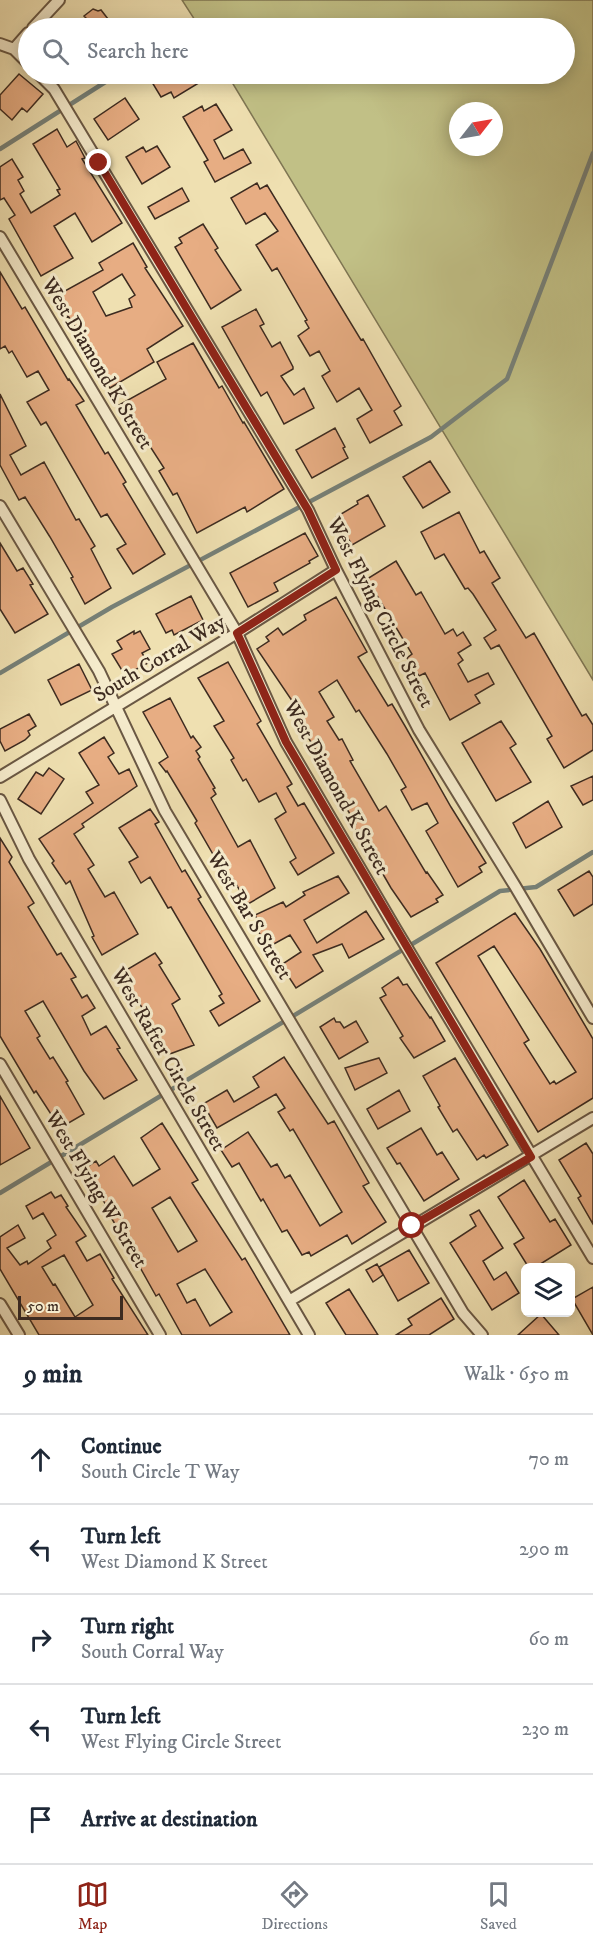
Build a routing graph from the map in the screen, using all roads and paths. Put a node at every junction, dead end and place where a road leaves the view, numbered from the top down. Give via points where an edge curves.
1 (59, 0) edge
2 (42, 18) edge
3 (0, 44) edge
4 (18, 44) edge
5 (14, 49) junction
6 (18, 53) edge
7 (50, 84) edge
8 (0, 237) edge
9 (0, 506) edge
10 (336, 570) junction
11 (237, 633) junction
12 (116, 707) junction
13 (0, 777) edge
14 (0, 800) edge
15 (593, 1018) edge
16 (0, 1064) edge
17 (593, 1118) edge
18 (531, 1157) junction
19 (412, 1226) junction
20 (593, 1258) edge
21 (289, 1301) junction
22 (0, 1304) edge
23 (19, 1335) edge
24 (160, 1335) edge
25 (309, 1335) edge
26 (482, 1335) edge

1 - 2 street
3 - 5 street
4 - 5 street
5 - 6 street
7 - 10 street, West Flying Circle Street via 308,510
8 - 11 street, West Diamond K Street
9 - 12 street, West Bar S Street via 99,671
10 - 11 street, South Corral Way
10 - 15 street, West Flying Circle Street via 419,730
11 - 12 street, South Corral Way
11 - 18 street, West Diamond K Street via 286,742
12 - 13 street, South Corral Way
12 - 19 street, West Bar S Street via 165,811
14 - 21 street, West Rafter Circle Street via 29,859
16 - 24 street, West Flying W Street
17 - 18 street
18 - 19 street
18 - 20 street, West Diamond K Street
19 - 21 street
19 - 26 street, West Bar S Street via 463,1312
21 - 25 street, West Rafter Circle Street
22 - 23 street

